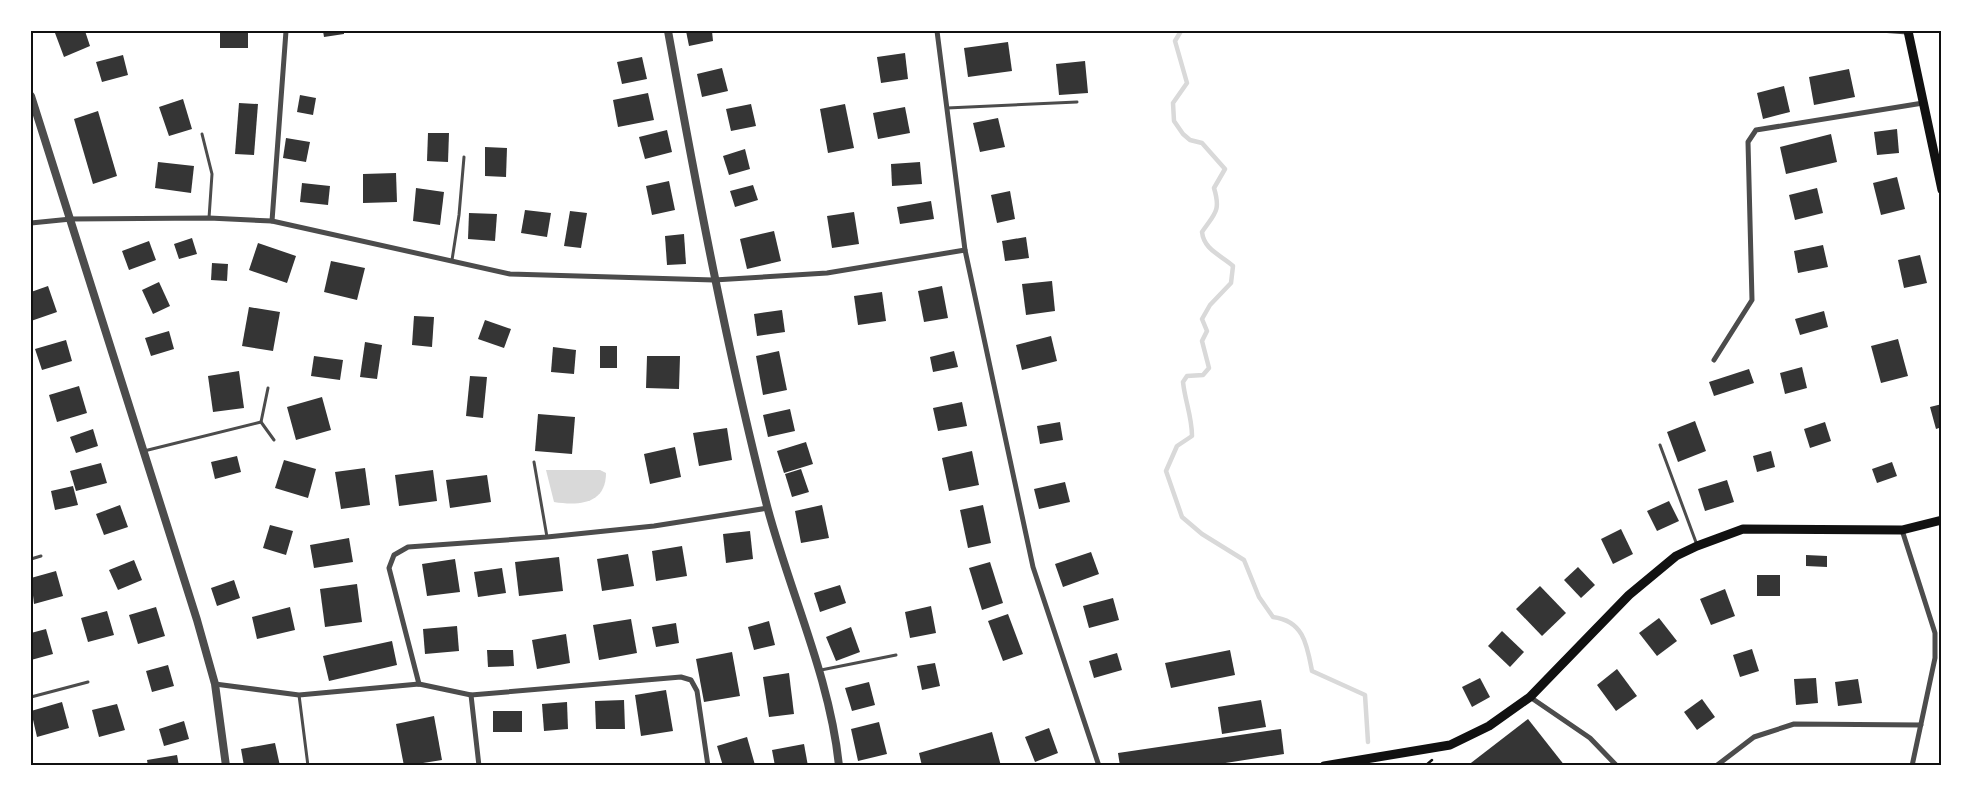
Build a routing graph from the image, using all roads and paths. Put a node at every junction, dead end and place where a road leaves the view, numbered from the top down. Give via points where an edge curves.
1 (286, 31) edge
2 (668, 31) edge
3 (938, 31) edge
4 (1880, 31) edge
5 (1908, 32) edge
6 (31, 96) edge
7 (1077, 102) dead end
8 (1923, 103) junction
9 (947, 108) junction
10 (202, 134) dead end
11 (464, 157) dead end
12 (1942, 190) edge
13 (209, 218) junction
14 (70, 219) junction
15 (272, 221) junction
16 (31, 222) edge
17 (965, 250) junction
18 (452, 261) junction
19 (714, 280) junction
20 (1714, 360) dead end
21 (268, 388) dead end
22 (261, 422) junction
23 (274, 440) dead end
24 (1660, 446) dead end
25 (143, 451) junction
26 (534, 462) dead end
27 (768, 508) junction
28 (1942, 520) edge
29 (1902, 530) junction
30 (547, 537) junction
31 (1697, 546) junction
32 (41, 556) dead end
33 (31, 559) edge
34 (896, 655) dead end
35 (818, 670) junction
36 (88, 682) dead end
37 (215, 684) junction
38 (419, 684) junction
39 (299, 695) junction
40 (471, 695) junction
41 (31, 697) edge
42 (1530, 697) junction
43 (1921, 725) junction
44 (226, 766) edge
45 (308, 766) edge
46 (479, 766) edge
47 (708, 766) edge
48 (839, 766) edge
49 (1099, 766) edge
50 (1324, 766) edge
51 (1617, 766) edge
52 (1716, 766) edge
53 (1912, 766) edge

1 - 15 street
2 - 19 street
3 - 9 street
4 - 5 lane
5 - 8 main road
6 - 14 street
7 - 9 lane
8 - 12 main road
8 - 20 street via 1756,130 1750,135 1752,300
9 - 17 street
10 - 13 lane via 212,174
11 - 18 lane via 460,215
13 - 14 street
13 - 15 street
14 - 16 street
14 - 25 street
15 - 18 street
17 - 19 street via 827,273
17 - 49 street via 1033,568
18 - 19 street via 510,274
19 - 27 street
21 - 22 lane
22 - 23 lane
22 - 25 lane
24 - 31 lane
25 - 37 street
26 - 30 lane
27 - 30 street via 654,526
27 - 35 street
28 - 29 main road
29 - 31 main road via 1742,529
29 - 43 street via 1935,633 1935,658
30 - 38 street via 408,547 394,555 389,568
31 - 42 main road via 1676,556 1629,595
32 - 33 lane
34 - 35 lane
35 - 48 street via 836,738
36 - 41 lane
37 - 39 street
37 - 44 street
38 - 39 street
38 - 40 street
39 - 45 lane
40 - 46 street
40 - 47 street via 681,676 692,680 697,691
42 - 50 main road via 1489,726 1450,745
42 - 51 street via 1590,738
43 - 52 street via 1794,724 1754,737
43 - 53 street

